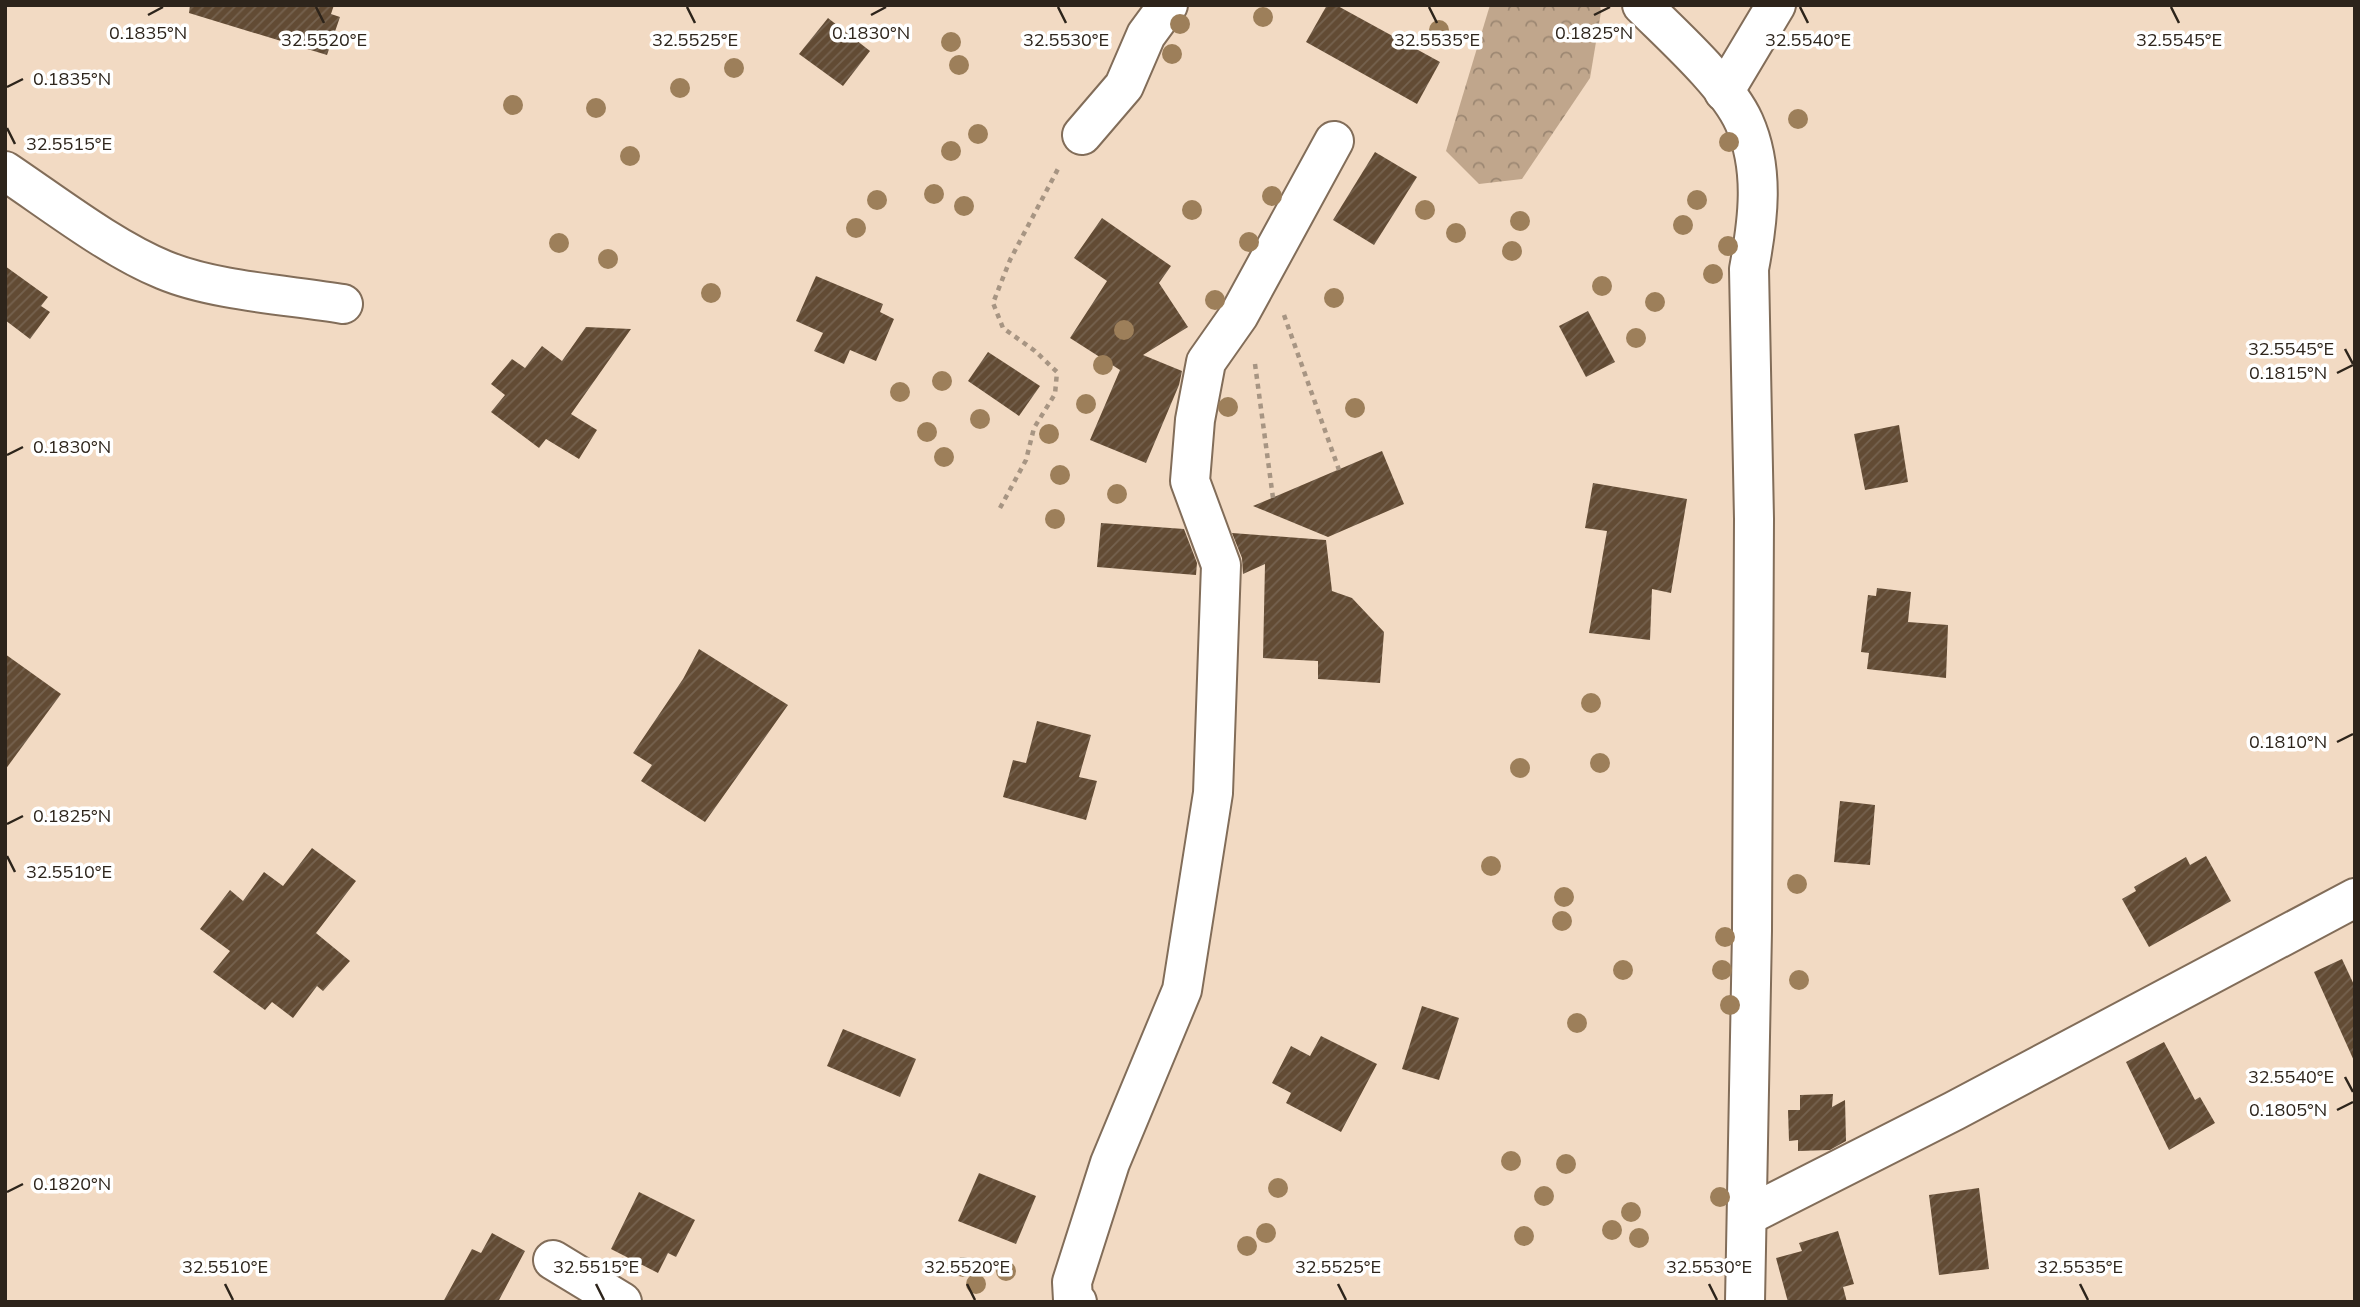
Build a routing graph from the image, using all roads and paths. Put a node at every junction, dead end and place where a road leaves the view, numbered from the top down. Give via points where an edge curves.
1 (1168, 5) edge
2 (1642, 5) edge
3 (1776, 5) edge
4 (1724, 92) junction
5 (1082, 135) joint
6 (1334, 141) dead end
7 (5, 171) edge
8 (1266, 265) junction
9 (1247, 300) junction
10 (343, 304) dead end
11 (1339, 470) dead end
12 (1273, 498) dead end
13 (999, 508) dead end
14 (2355, 898) edge
15 (1747, 1216) junction
16 (553, 1259) dead end
17 (622, 1302) edge
18 (1077, 1302) edge
19 (1745, 1302) edge

1 - 5 street via 1146,35 1124,86
2 - 4 street
3 - 4 street
4 - 15 street via 1743,122 1759,186 1749,269 1754,519
5 - 13 path via 1054,175 993,303 1003,328 1057,372 1055,394 1034,428 1026,460
6 - 8 street
7 - 10 street via 163,270
8 - 9 street
8 - 11 path
9 - 12 path
9 - 18 street via 1206,362 1195,420 1190,481 1221,565 1220,640 1213,793 1182,990 1111,1163 1072,1282
14 - 15 street
15 - 19 street
16 - 17 street

